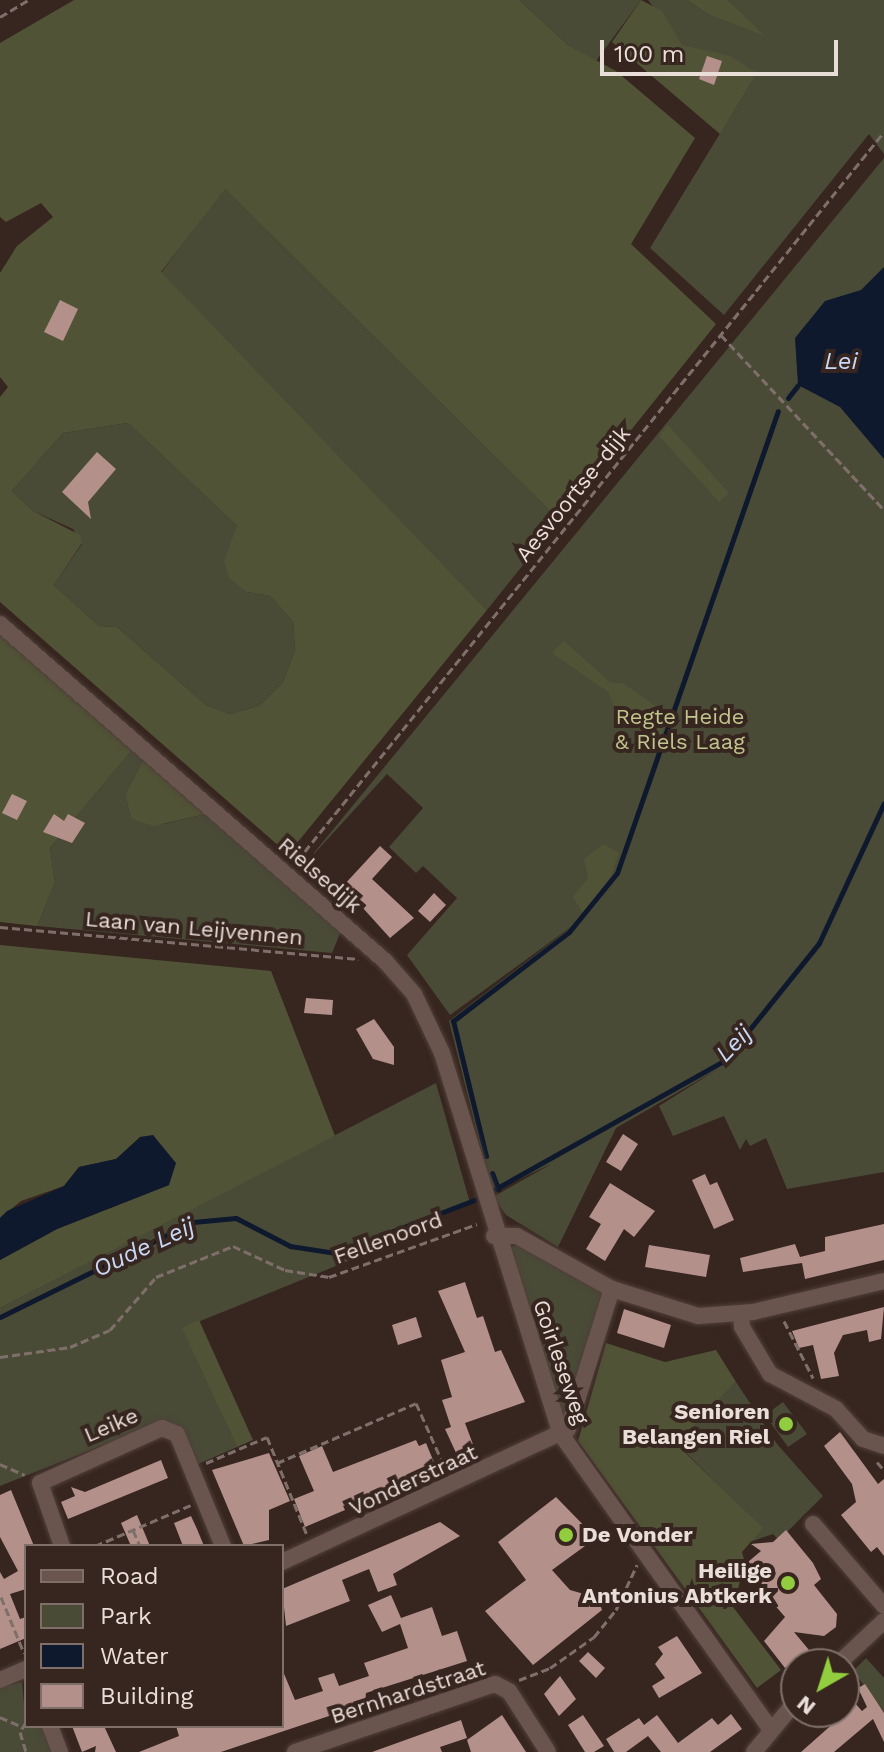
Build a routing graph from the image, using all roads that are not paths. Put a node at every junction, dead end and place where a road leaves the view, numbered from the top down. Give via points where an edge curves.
1 (0, 624) edge
2 (492, 1229) junction
3 (884, 1281) edge
4 (612, 1289) junction
5 (741, 1313) junction
6 (560, 1433) junction
7 (884, 1446) edge
8 (813, 1524) dead end
9 (61, 1544) edge
10 (222, 1544) edge
11 (284, 1561) edge
12 (884, 1606) edge
13 (884, 1621) edge
14 (855, 1648) edge
15 (24, 1670) edge
16 (0, 1680) edge
17 (780, 1718) edge
18 (51, 1728) edge
19 (770, 1729) junction
20 (60, 1752) edge
21 (295, 1752) edge
22 (548, 1752) edge
23 (754, 1752) edge

1 - 2 street, Rielsedijk via 385,961 414,994 436,1034
2 - 4 street via 517,1236
2 - 6 street, Goirleseweg
3 - 5 street
4 - 5 street via 678,1313
4 - 6 street via 568,1429
5 - 7 street via 742,1327 770,1374 836,1409 863,1439
6 - 11 street, Vonderstraat
6 - 19 street, Goirleseweg
8 - 12 street
9 - 10 street, Leike via 40,1483 162,1428 177,1434
13 - 14 street
15 - 16 street
17 - 19 street
18 - 20 street
19 - 23 street
21 - 22 street, Bernhardstraat via 495,1684 505,1687

